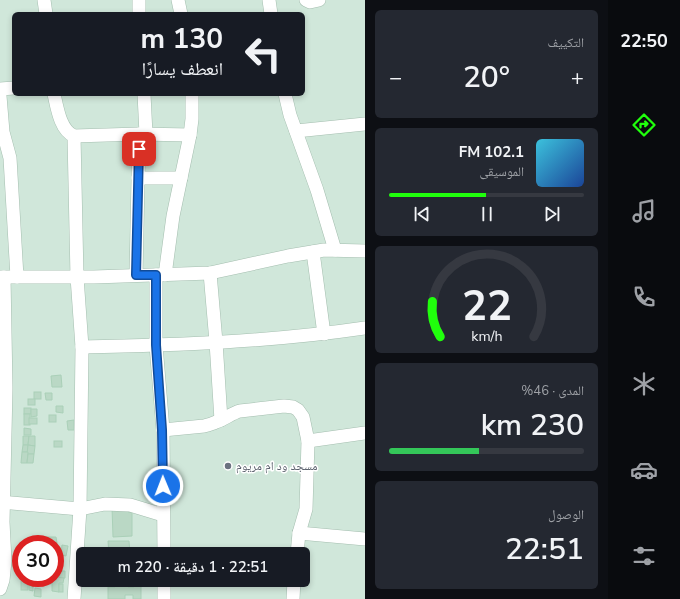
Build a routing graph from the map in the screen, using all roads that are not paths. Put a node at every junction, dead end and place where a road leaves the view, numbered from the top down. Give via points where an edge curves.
1 (44, 0) edge
2 (138, 0) edge
3 (178, 0) edge
4 (269, 0) edge
5 (306, 0) edge
6 (319, 0) edge
7 (46, 12) edge
8 (139, 12) edge
9 (181, 12) edge
10 (271, 12) edge
11 (12, 88) edge
12 (0, 89) edge
13 (0, 96) edge
14 (54, 96) edge
15 (144, 96) edge
16 (192, 96) edge
17 (285, 96) edge
18 (365, 124) edge
19 (296, 130) junction
20 (143, 134) junction
21 (190, 135) junction
22 (74, 136) junction
23 (138, 178) junction
24 (180, 178) junction
25 (335, 250) junction
26 (365, 251) edge
27 (313, 252) junction
28 (210, 273) junction
29 (136, 275) junction
30 (160, 275) junction
31 (7, 277) edge
32 (77, 277) junction
33 (365, 328) edge
34 (324, 334) junction
35 (216, 342) junction
36 (156, 345) junction
37 (82, 347) junction
38 (221, 420) junction
39 (162, 430) junction
40 (365, 433) edge
41 (308, 441) junction
42 (2, 503) edge
43 (80, 509) junction
44 (163, 515) junction
45 (298, 533) junction
46 (365, 539) edge
47 (164, 547) edge
48 (297, 547) edge
49 (164, 587) edge
50 (294, 587) edge
51 (0, 589) edge
52 (74, 599) edge
53 (164, 599) edge
54 (293, 599) edge

1 - 7 street
2 - 8 street
3 - 9 street
4 - 10 street
5 - 6 street
11 - 12 street
13 - 31 street via 10,158
14 - 22 street via 63,126
15 - 20 street
16 - 21 street
17 - 19 street
18 - 19 street
19 - 25 street
20 - 21 street
20 - 22 street
20 - 23 street
21 - 24 street
22 - 32 street
23 - 24 street
23 - 29 street
24 - 30 street
25 - 26 street
25 - 27 street
27 - 28 street
27 - 34 street
28 - 30 street
28 - 35 street
29 - 30 street
29 - 32 street
30 - 36 street
31 - 32 street
31 - 42 street
32 - 37 street
33 - 34 street
34 - 35 street
35 - 36 street
35 - 38 street
36 - 37 street
36 - 39 street
37 - 43 street
38 - 39 street via 204,426
38 - 41 street via 240,411 293,407 303,417
39 - 44 street
40 - 41 street
41 - 45 street via 306,509
42 - 43 street
42 - 51 street via 5,561
43 - 44 street via 105,504 130,505
43 - 52 street
44 - 47 street
45 - 46 street
45 - 48 street
49 - 53 street
50 - 54 street

